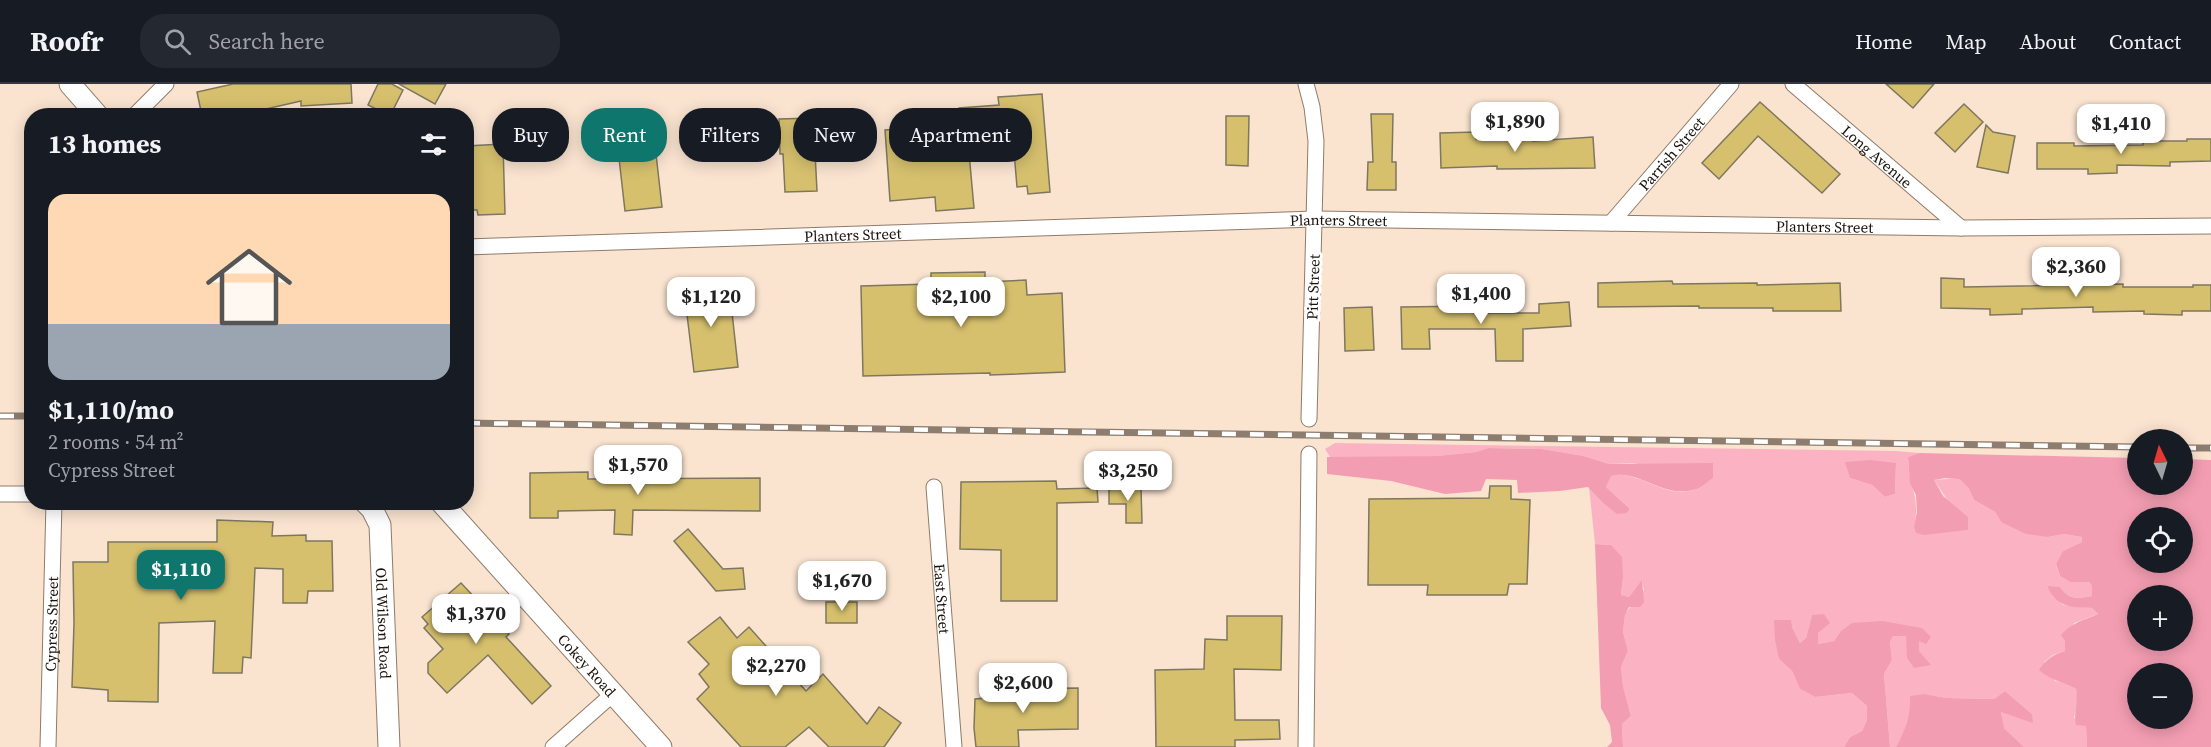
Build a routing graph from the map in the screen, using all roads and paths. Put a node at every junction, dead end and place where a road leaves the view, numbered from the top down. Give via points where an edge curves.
1 (70, 84) edge
2 (166, 84) edge
3 (1306, 84) edge
4 (1731, 84) edge
5 (1793, 84) edge
6 (91, 108) edge
7 (142, 108) edge
8 (1315, 219) junction
9 (1611, 223) junction
10 (2211, 226) edge
11 (1961, 228) junction
12 (474, 247) edge
13 (1309, 419) dead end
14 (1309, 454) dead end
15 (934, 487) dead end
16 (0, 494) edge
17 (24, 494) edge
18 (54, 510) edge
19 (372, 510) edge
20 (448, 510) edge
21 (614, 693) junction
22 (48, 747) edge
23 (389, 747) edge
24 (553, 747) edge
25 (661, 747) edge
26 (954, 747) edge
27 (1305, 747) edge

1 - 6 street
2 - 7 street
3 - 8 street, Pitt Street via 1316,141
4 - 9 street, Parrish Street
5 - 11 street, Long Avenue
8 - 9 street, Planters Street
8 - 12 street, Planters Street
8 - 13 street, Pitt Street
9 - 11 street, Planters Street
10 - 11 street, Planters Street
14 - 27 street
15 - 26 street, East Street
16 - 17 street
18 - 22 street, Cypress Street
19 - 23 street, Old Wilson Road via 380,525
20 - 21 street, Cokey Road
21 - 24 street
21 - 25 street, Cokey Road

